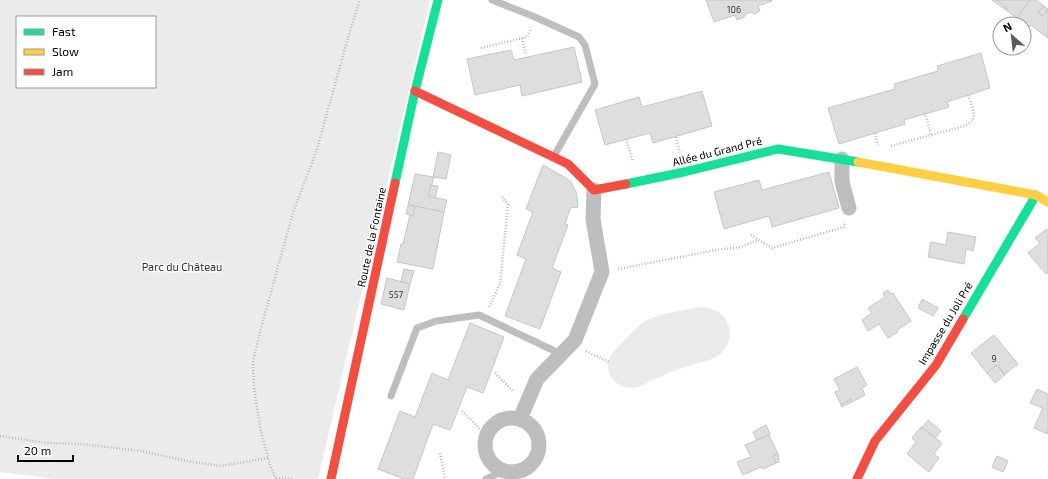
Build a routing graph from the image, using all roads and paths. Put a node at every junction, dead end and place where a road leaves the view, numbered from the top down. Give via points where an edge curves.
1 (360, 0) edge
2 (438, 0) edge
3 (492, 0) edge
4 (535, 17) junction
5 (522, 38) junction
6 (481, 48) dead end
7 (526, 55) dead end
8 (415, 91) junction
9 (968, 95) dead end
10 (925, 114) dead end
11 (875, 133) dead end
12 (931, 135) junction
13 (879, 150) junction
14 (553, 158) junction
15 (842, 159) junction
16 (879, 165) junction
17 (594, 190) junction
18 (1036, 194) junction
19 (501, 196) dead end
20 (1048, 202) edge
21 (849, 208) joint
22 (750, 235) dead end
23 (758, 240) junction
24 (602, 272) junction
25 (485, 318) junction
26 (572, 343) junction
27 (561, 354) junction
28 (609, 362) dead end
29 (495, 373) dead end
30 (391, 396) dead end
31 (528, 401) junction
32 (462, 411) dead end
33 (520, 419) junction
34 (488, 433) junction
35 (0, 436) edge
36 (440, 453) dead end
37 (268, 458) junction
38 (504, 471) junction
39 (276, 478) edge
40 (294, 479) edge
41 (331, 479) edge
42 (445, 479) edge
43 (486, 479) edge
44 (857, 479) edge

1 - 37 path via 317,149 294,213 253,362 254,388
2 - 8 street, Route de la Fontaine
3 - 4 lane
4 - 5 path via 527,37
4 - 14 lane via 580,37 585,44 595,84
5 - 6 path
5 - 7 path
8 - 14 street
8 - 41 street, Route de la Fontaine
9 - 12 path via 973,120 964,126
10 - 12 path
11 - 13 path
12 - 13 path
13 - 16 path
14 - 17 street via 568,164
15 - 16 street, Allée du Grand Pré
15 - 17 street, Allée du Grand Pré via 778,149 684,172
15 - 21 street via 842,182
16 - 18 street, Allée du Grand Pré
17 - 24 street via 593,219
18 - 20 street, Allée du Grand Pré
18 - 44 street, Impasse du Joli Pré via 936,365 875,441
19 - 25 path via 508,204 500,284
21 - 23 path via 844,227 772,248
22 - 23 path
23 - 24 path via 741,247
24 - 26 street
25 - 27 lane
25 - 30 lane via 479,315 436,320 417,328
26 - 27 street
26 - 28 path
27 - 31 street via 537,379
29 - 31 path via 514,392
31 - 33 street
32 - 34 path via 481,430
33 - 34 street via 502,420
33 - 38 street via 534,429 538,437 538,452 527,467 518,471
34 - 38 street via 486,451 491,461
35 - 37 path via 141,451 220,466
36 - 42 path
37 - 39 path
38 - 43 lane
39 - 40 path

